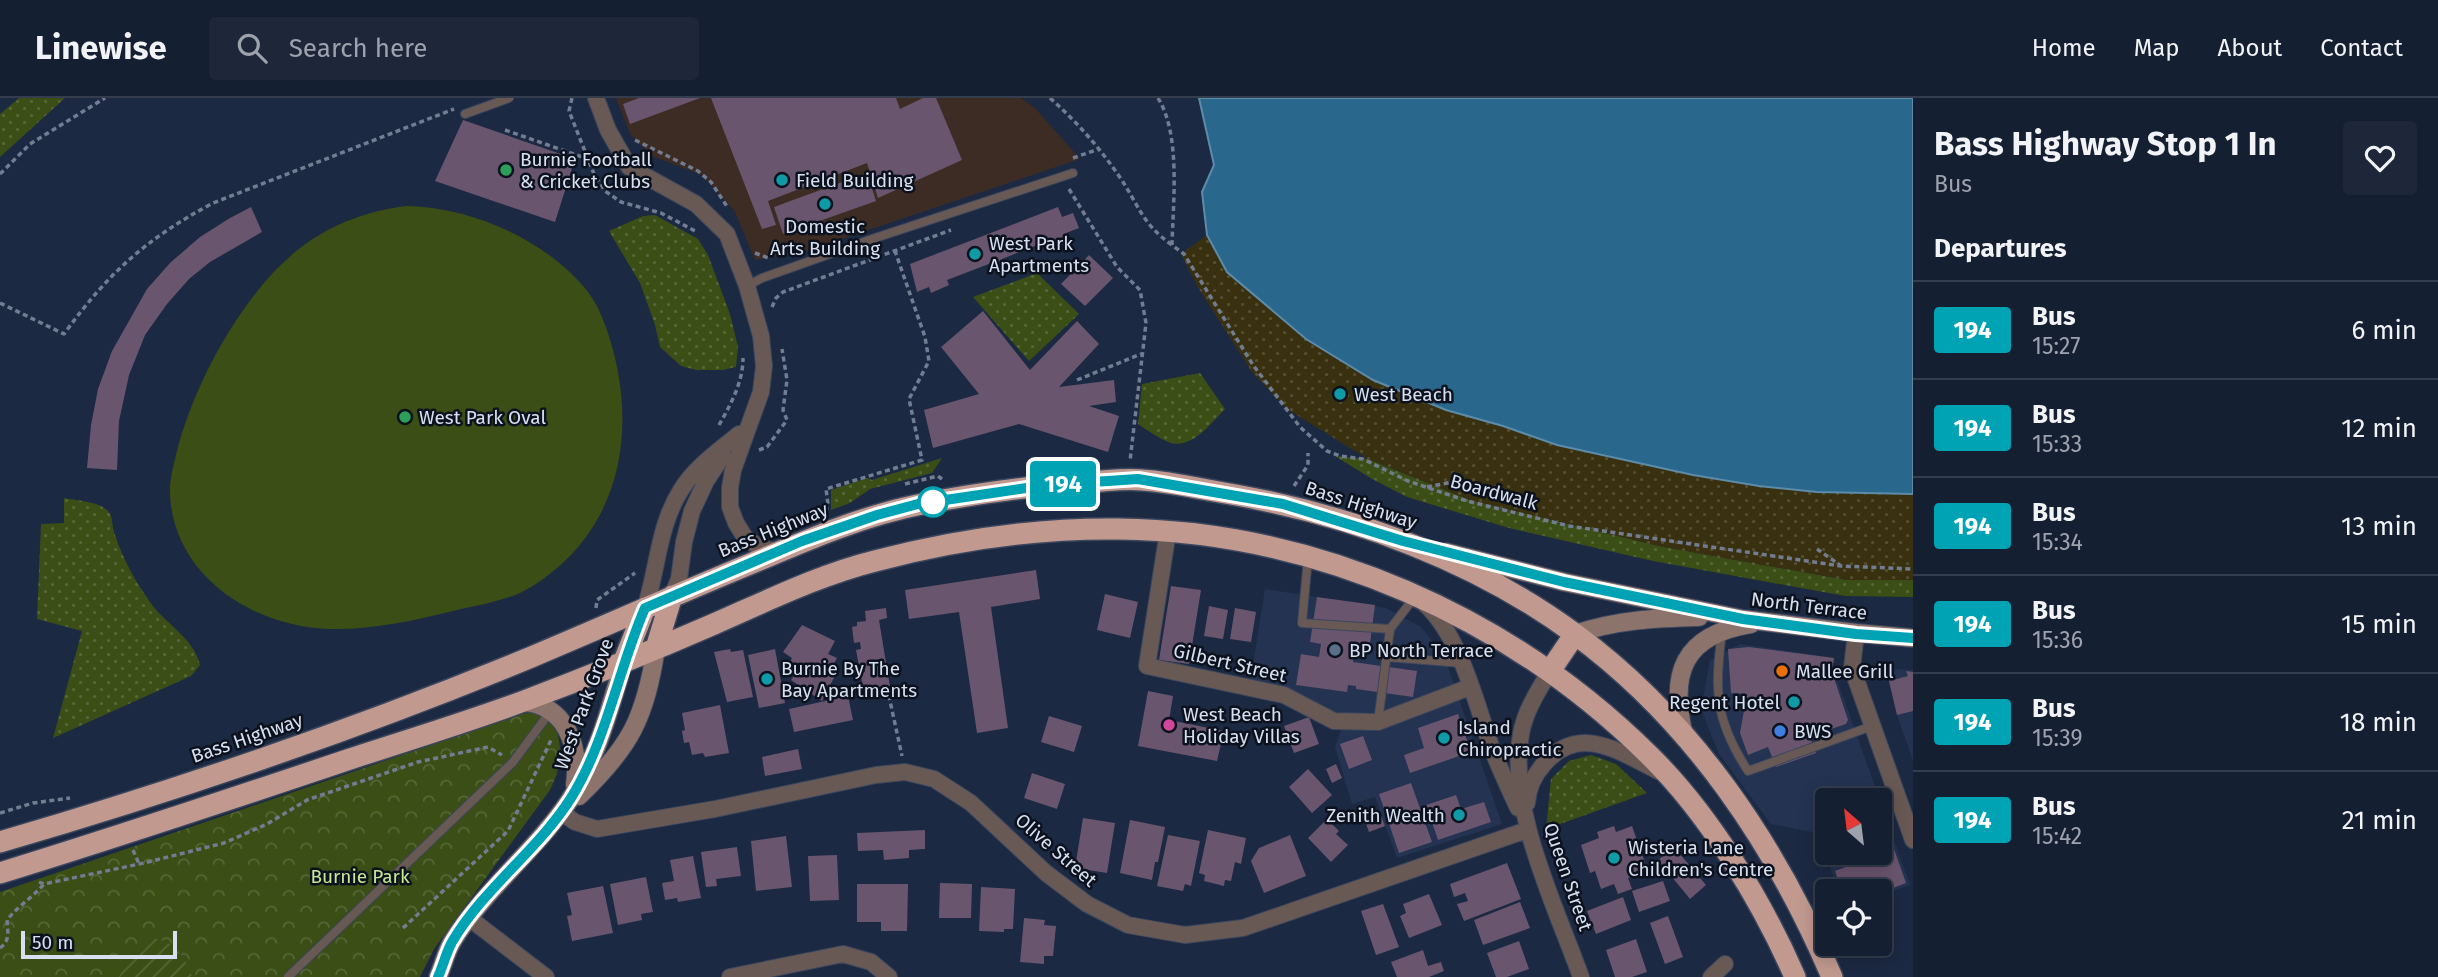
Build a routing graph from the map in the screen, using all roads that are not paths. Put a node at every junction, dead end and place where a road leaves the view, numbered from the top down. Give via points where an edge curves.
1 (509, 98) edge
2 (596, 98) edge
3 (461, 111) road end
4 (1073, 173) dead end
5 (747, 286) junction
6 (750, 419) junction
7 (739, 434) junction
8 (1168, 531) junction
9 (1403, 541) junction
10 (778, 552) junction
11 (1308, 556) junction
12 (672, 596) junction
13 (1416, 596) junction
14 (645, 608) junction
15 (1743, 619) junction
16 (1765, 623) junction
17 (1390, 629) junction
18 (1722, 632) junction
19 (1575, 634) junction
20 (1856, 634) junction
21 (1913, 638) edge
22 (656, 648) junction
23 (1387, 657) junction
24 (624, 661) junction
25 (1461, 663) junction
26 (1550, 671) junction
27 (1470, 687) junction
28 (522, 702) junction
29 (552, 710) junction
30 (1378, 722) junction
31 (1872, 726) junction
32 (1684, 735) junction
33 (1519, 749) junction
34 (1493, 751) junction
35 (1670, 777) junction
36 (574, 792) junction
37 (561, 812) junction
38 (1527, 830) junction
39 (1913, 840) edge
40 (0, 842) edge
41 (3, 874) edge
42 (469, 918) junction
43 (1725, 964) dead end
44 (288, 977) edge
45 (438, 977) edge
46 (545, 977) edge
47 (730, 977) edge
48 (889, 977) edge
49 (1581, 977) edge
50 (1711, 977) edge
51 (1795, 977) edge
52 (1832, 977) edge

1 - 3 lane
2 - 5 street via 629,167 696,204 727,234
4 - 5 lane
5 - 6 street via 764,366
6 - 7 street
6 - 10 street via 733,470 730,507 744,536 758,547
7 - 12 street via 696,503
7 - 14 street via 681,490 665,525
8 - 11 highway
8 - 22 highway via 1079,529 946,544 802,585
8 - 30 street, Gilbert Street via 1147,666 1284,695 1334,721
9 - 10 highway, Bass Highway via 1283,504 1138,479 1047,485 918,504
9 - 15 street via 1564,582
9 - 19 highway, Bass Highway via 1491,581
10 - 12 highway, Bass Highway
11 - 13 highway
11 - 17 lane via 1302,623
12 - 14 highway, Bass Highway
12 - 22 highway
13 - 17 lane
13 - 25 street via 1440,622
13 - 26 highway via 1488,632
14 - 24 highway, West Park Grove
14 - 40 highway, Bass Highway via 345,728 115,808
15 - 16 street, North Terrace
15 - 19 street, North Terrace via 1651,618
16 - 18 street
16 - 20 street, North Terrace
17 - 23 lane
18 - 31 lane via 1717,703 1731,745 1748,771
18 - 32 street via 1704,642 1683,664 1677,691
19 - 26 highway
19 - 32 highway, Bass Highway
20 - 21 street, North Terrace
20 - 31 street via 1852,668
22 - 24 highway
22 - 37 street, West Park Grove via 638,723 613,760
23 - 25 lane
23 - 30 lane
24 - 28 highway
24 - 36 street, West Park Grove via 592,755
25 - 27 street
26 - 33 street, Queen Street via 1525,719
26 - 35 highway
27 - 30 street, Gilbert Street
27 - 34 street
28 - 29 street
28 - 41 highway
29 - 36 street via 566,727 574,757
29 - 44 lane via 513,762
31 - 39 street
32 - 52 highway, Bass Highway via 1756,830 1799,905
33 - 34 street
33 - 38 street, Queen Street
34 - 38 street
35 - 38 street via 1600,744 1568,745 1549,757 1532,781
35 - 51 highway via 1730,856
36 - 37 street, West Park Grove
37 - 38 street, Olive Street via 597,829 905,772 934,779 971,803 1046,873 1087,904 1128,925 1185,935 1243,928
37 - 42 street, West Park Grove
38 - 49 street, Queen Street
42 - 45 street, West Park Grove via 451,944
42 - 46 street
43 - 50 street
47 - 48 street via 843,954 871,962

